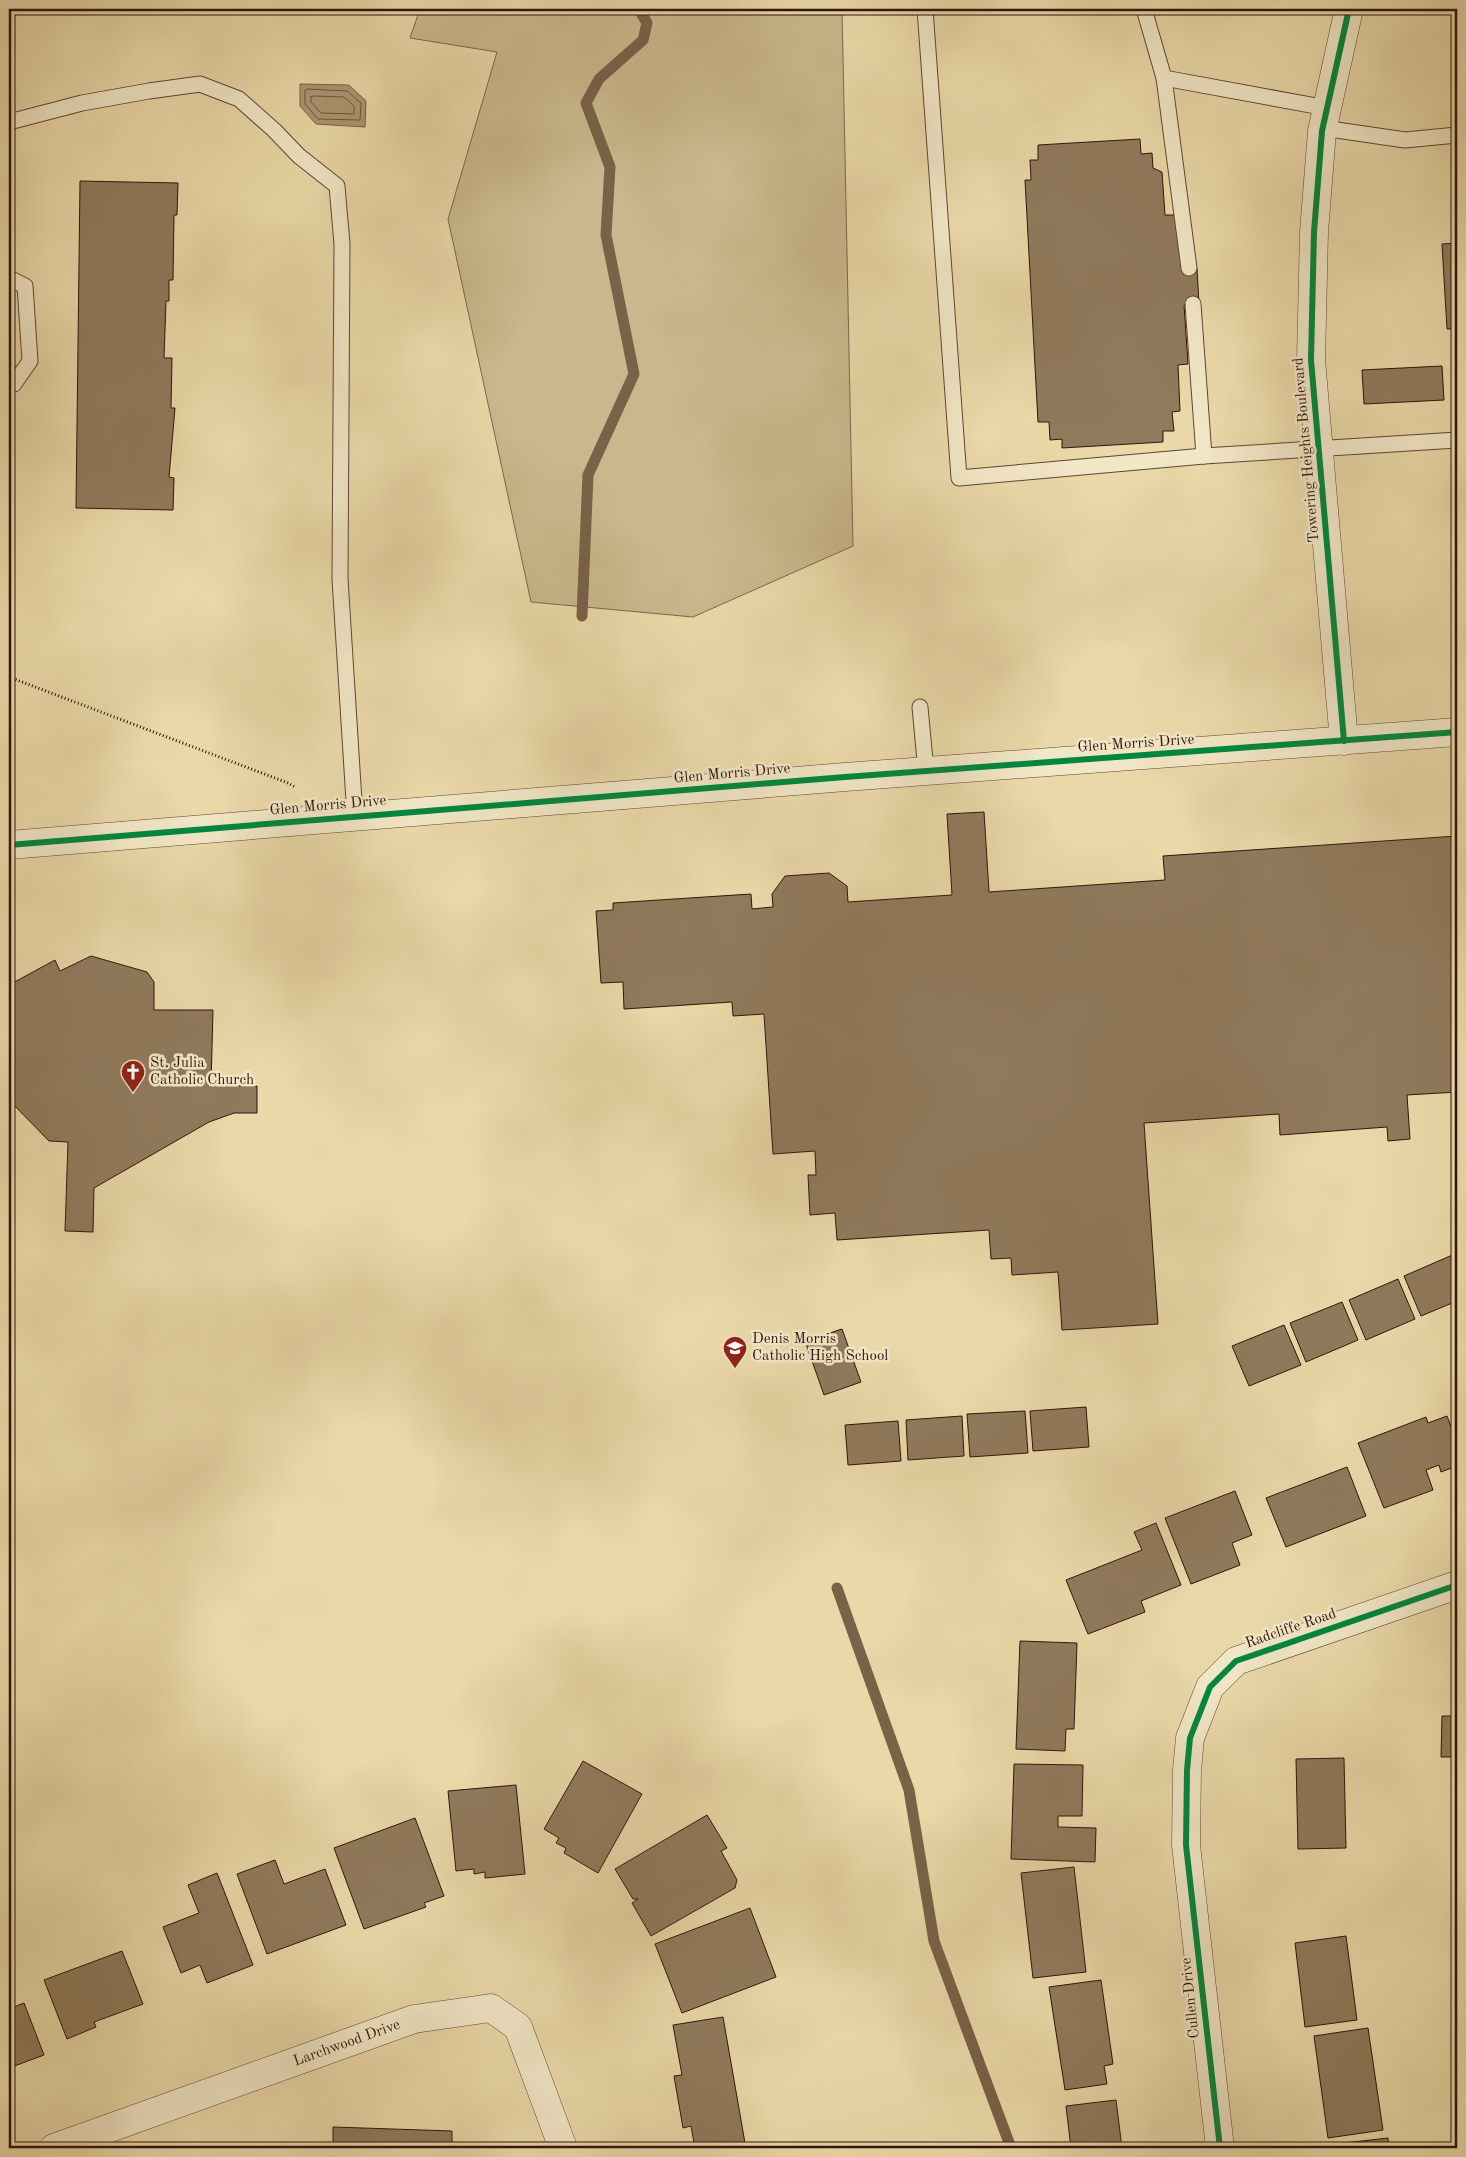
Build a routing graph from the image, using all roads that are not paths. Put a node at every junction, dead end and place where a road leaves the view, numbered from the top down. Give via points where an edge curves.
1 (925, 9) edge
2 (1144, 9) edge
3 (1349, 9) edge
4 (1164, 78) junction
5 (1325, 118) junction
6 (9, 122) edge
7 (1457, 135) edge
8 (1189, 268) dead end
9 (9, 278) edge
10 (1193, 304) dead end
11 (9, 384) edge
12 (1457, 440) edge
13 (1319, 448) junction
14 (1204, 456) junction
15 (920, 707) dead end
16 (1457, 732) edge
17 (1344, 741) junction
18 (926, 771) junction
19 (355, 817) junction
20 (9, 844) edge
21 (1457, 1585) edge
22 (1186, 1845) joint
23 (54, 2148) edge
24 (563, 2148) edge
25 (1220, 2148) edge

1 - 14 lane via 959,478
2 - 4 lane
3 - 5 street, Towering Heights Boulevard
4 - 5 lane
4 - 8 lane
5 - 7 lane via 1405,140
5 - 13 street, Towering Heights Boulevard via 1314,232 1311,360
6 - 19 lane via 82,103 200,84 239,99 299,156 337,186 342,244 340,579
9 - 11 lane via 25,286 30,361 14,384
10 - 14 lane
12 - 13 lane
13 - 14 lane
13 - 17 street, Towering Heights Boulevard
15 - 18 lane
16 - 17 street, Glen Morris Drive
17 - 18 street, Glen Morris Drive
18 - 19 street, Glen Morris Drive
19 - 20 street, Glen Morris Drive
21 - 22 street, Radcliffe Road via 1236,1661 1210,1687 1190,1738
22 - 25 street, Cullen Drive
23 - 24 street, Larchwood Drive via 414,2019 491,2008 518,2027

